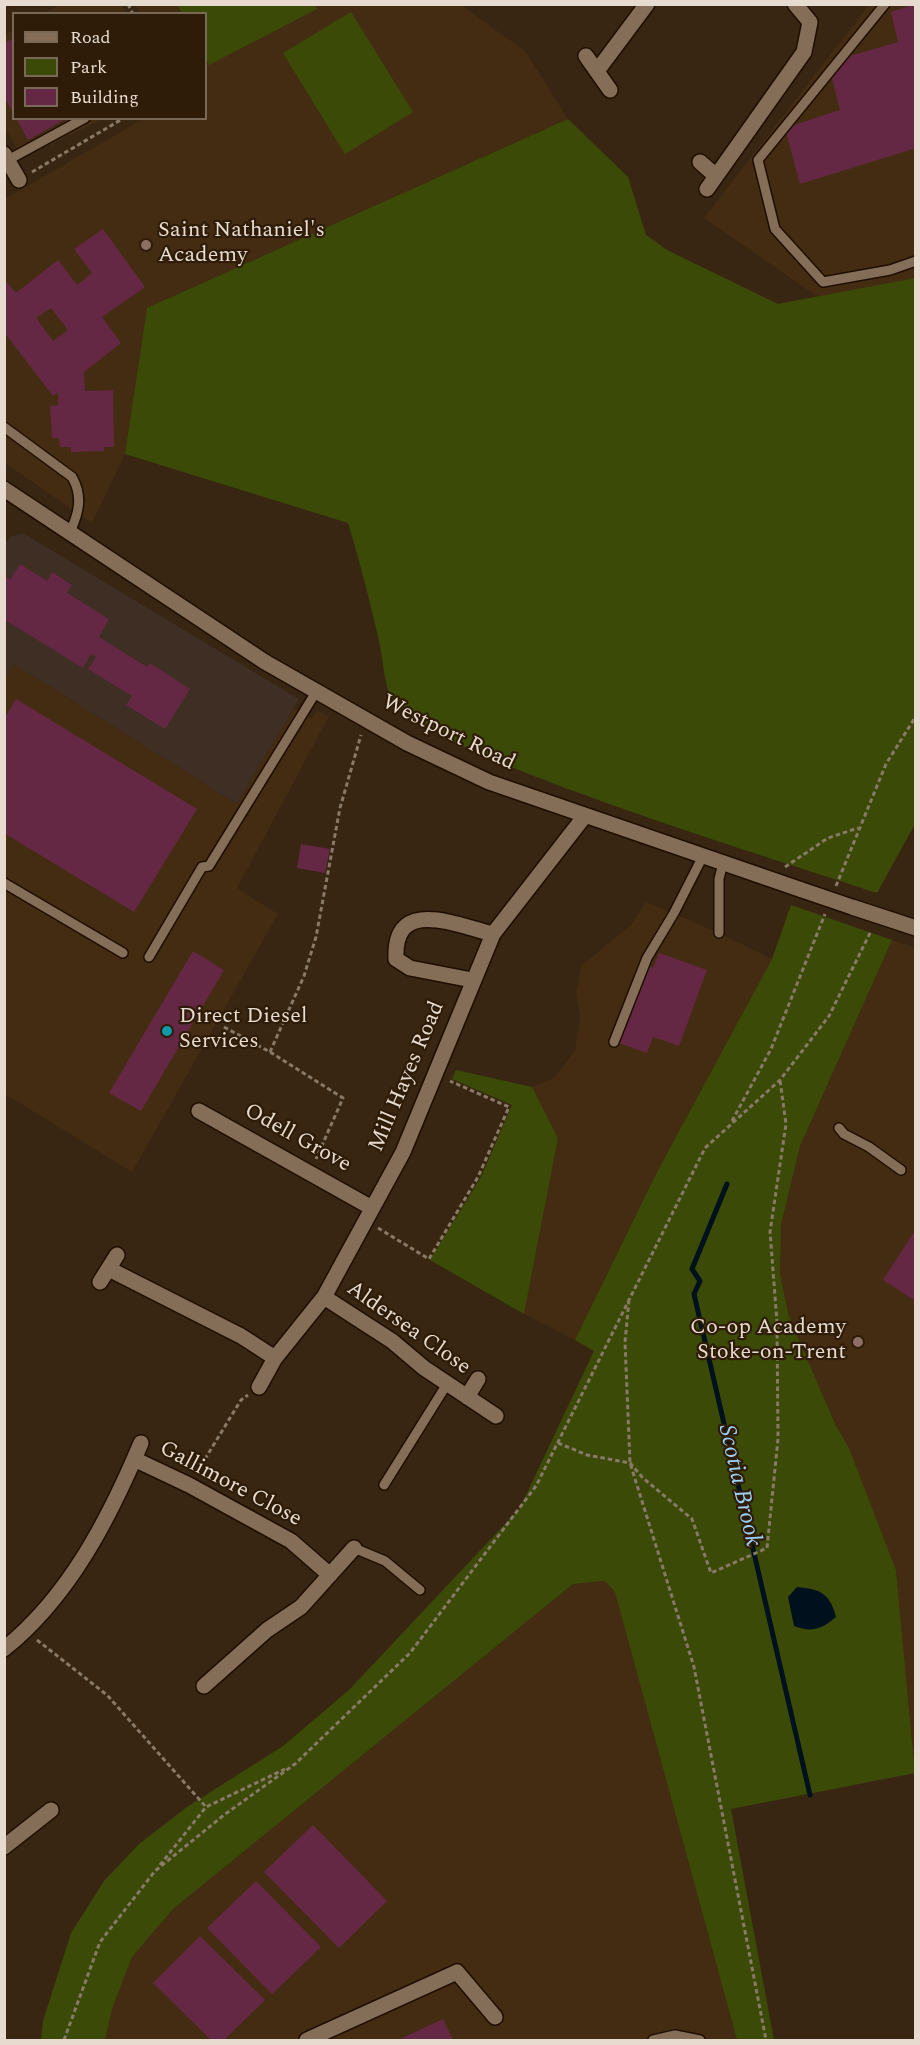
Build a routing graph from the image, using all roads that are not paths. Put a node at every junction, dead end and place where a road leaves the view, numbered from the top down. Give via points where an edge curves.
1 (647, 4) edge
2 (795, 4) edge
3 (885, 4) edge
4 (586, 56) dead end
5 (597, 71) junction
6 (610, 90) dead end
7 (81, 120) edge
8 (6, 157) edge
9 (699, 162) dead end
10 (19, 180) road end
11 (915, 261) edge
12 (4, 427) edge
13 (4, 489) edge
14 (70, 532) junction
15 (316, 692) junction
16 (584, 817) junction
17 (703, 856) junction
18 (723, 863) junction
19 (4, 883) edge
20 (915, 928) edge
21 (719, 933) dead end
22 (493, 934) junction
23 (123, 953) dead end
24 (149, 957) dead end
25 (472, 980) junction
26 (614, 1042) dead end
27 (199, 1111) dead end
28 (839, 1128) dead end
29 (901, 1170) dead end
30 (368, 1214) junction
31 (117, 1255) dead end
32 (324, 1296) junction
33 (275, 1358) junction
34 (478, 1378) dead end
35 (447, 1384) junction
36 (259, 1387) road end
37 (467, 1397) junction
38 (496, 1416) dead end
39 (141, 1443) dead end
40 (134, 1459) junction
41 (384, 1485) dead end
42 (354, 1548) joint
43 (330, 1575) junction
44 (420, 1590) dead end
45 (4, 1649) edge
46 (204, 1686) dead end
47 (51, 1810) dead end
48 (4, 1847) edge
49 (495, 2017) dead end
50 (307, 2040) edge
51 (653, 2040) edge
52 (700, 2040) edge

1 - 5 street
2 - 9 street via 810,22 804,52 711,182
3 - 11 lane via 758,160 775,229 823,282 890,270
4 - 5 street
5 - 6 street
7 - 8 lane
8 - 10 street
12 - 14 lane via 47,456 78,486 80,503
13 - 14 street, Westport Road
14 - 15 street, Westport Road
15 - 16 street, Westport Road via 489,782
15 - 24 lane via 209,866 202,867
16 - 17 street, Westport Road
16 - 22 street, Mill Hayes Road
17 - 18 street, Westport Road
17 - 26 lane via 647,958
18 - 20 street, Westport Road, bridge
18 - 21 lane via 719,879
19 - 23 lane
22 - 25 street, Mill Hayes Road
22 - 25 street via 424,919 409,922 399,931 396,959 410,968
25 - 30 street, Mill Hayes Road via 403,1152
27 - 30 street, Odell Grove via 310,1172
28 - 29 lane
30 - 32 street, Mill Hayes Road
31 - 33 street via 104,1275 241,1336
32 - 33 street, Mill Hayes Road
32 - 35 street, Aldersea Close
33 - 36 street, Mill Hayes Road
34 - 37 street, Aldersea Close
35 - 37 street, Aldersea Close
35 - 41 lane
37 - 38 street, Aldersea Close
39 - 40 street
40 - 43 street, Gallimore Close via 291,1541
40 - 45 street via 64,1588 24,1633
42 - 43 street
42 - 44 lane via 385,1561
43 - 46 street via 301,1607 267,1630
47 - 48 street
49 - 50 street via 457,1972
51 - 52 lane via 675,2035

